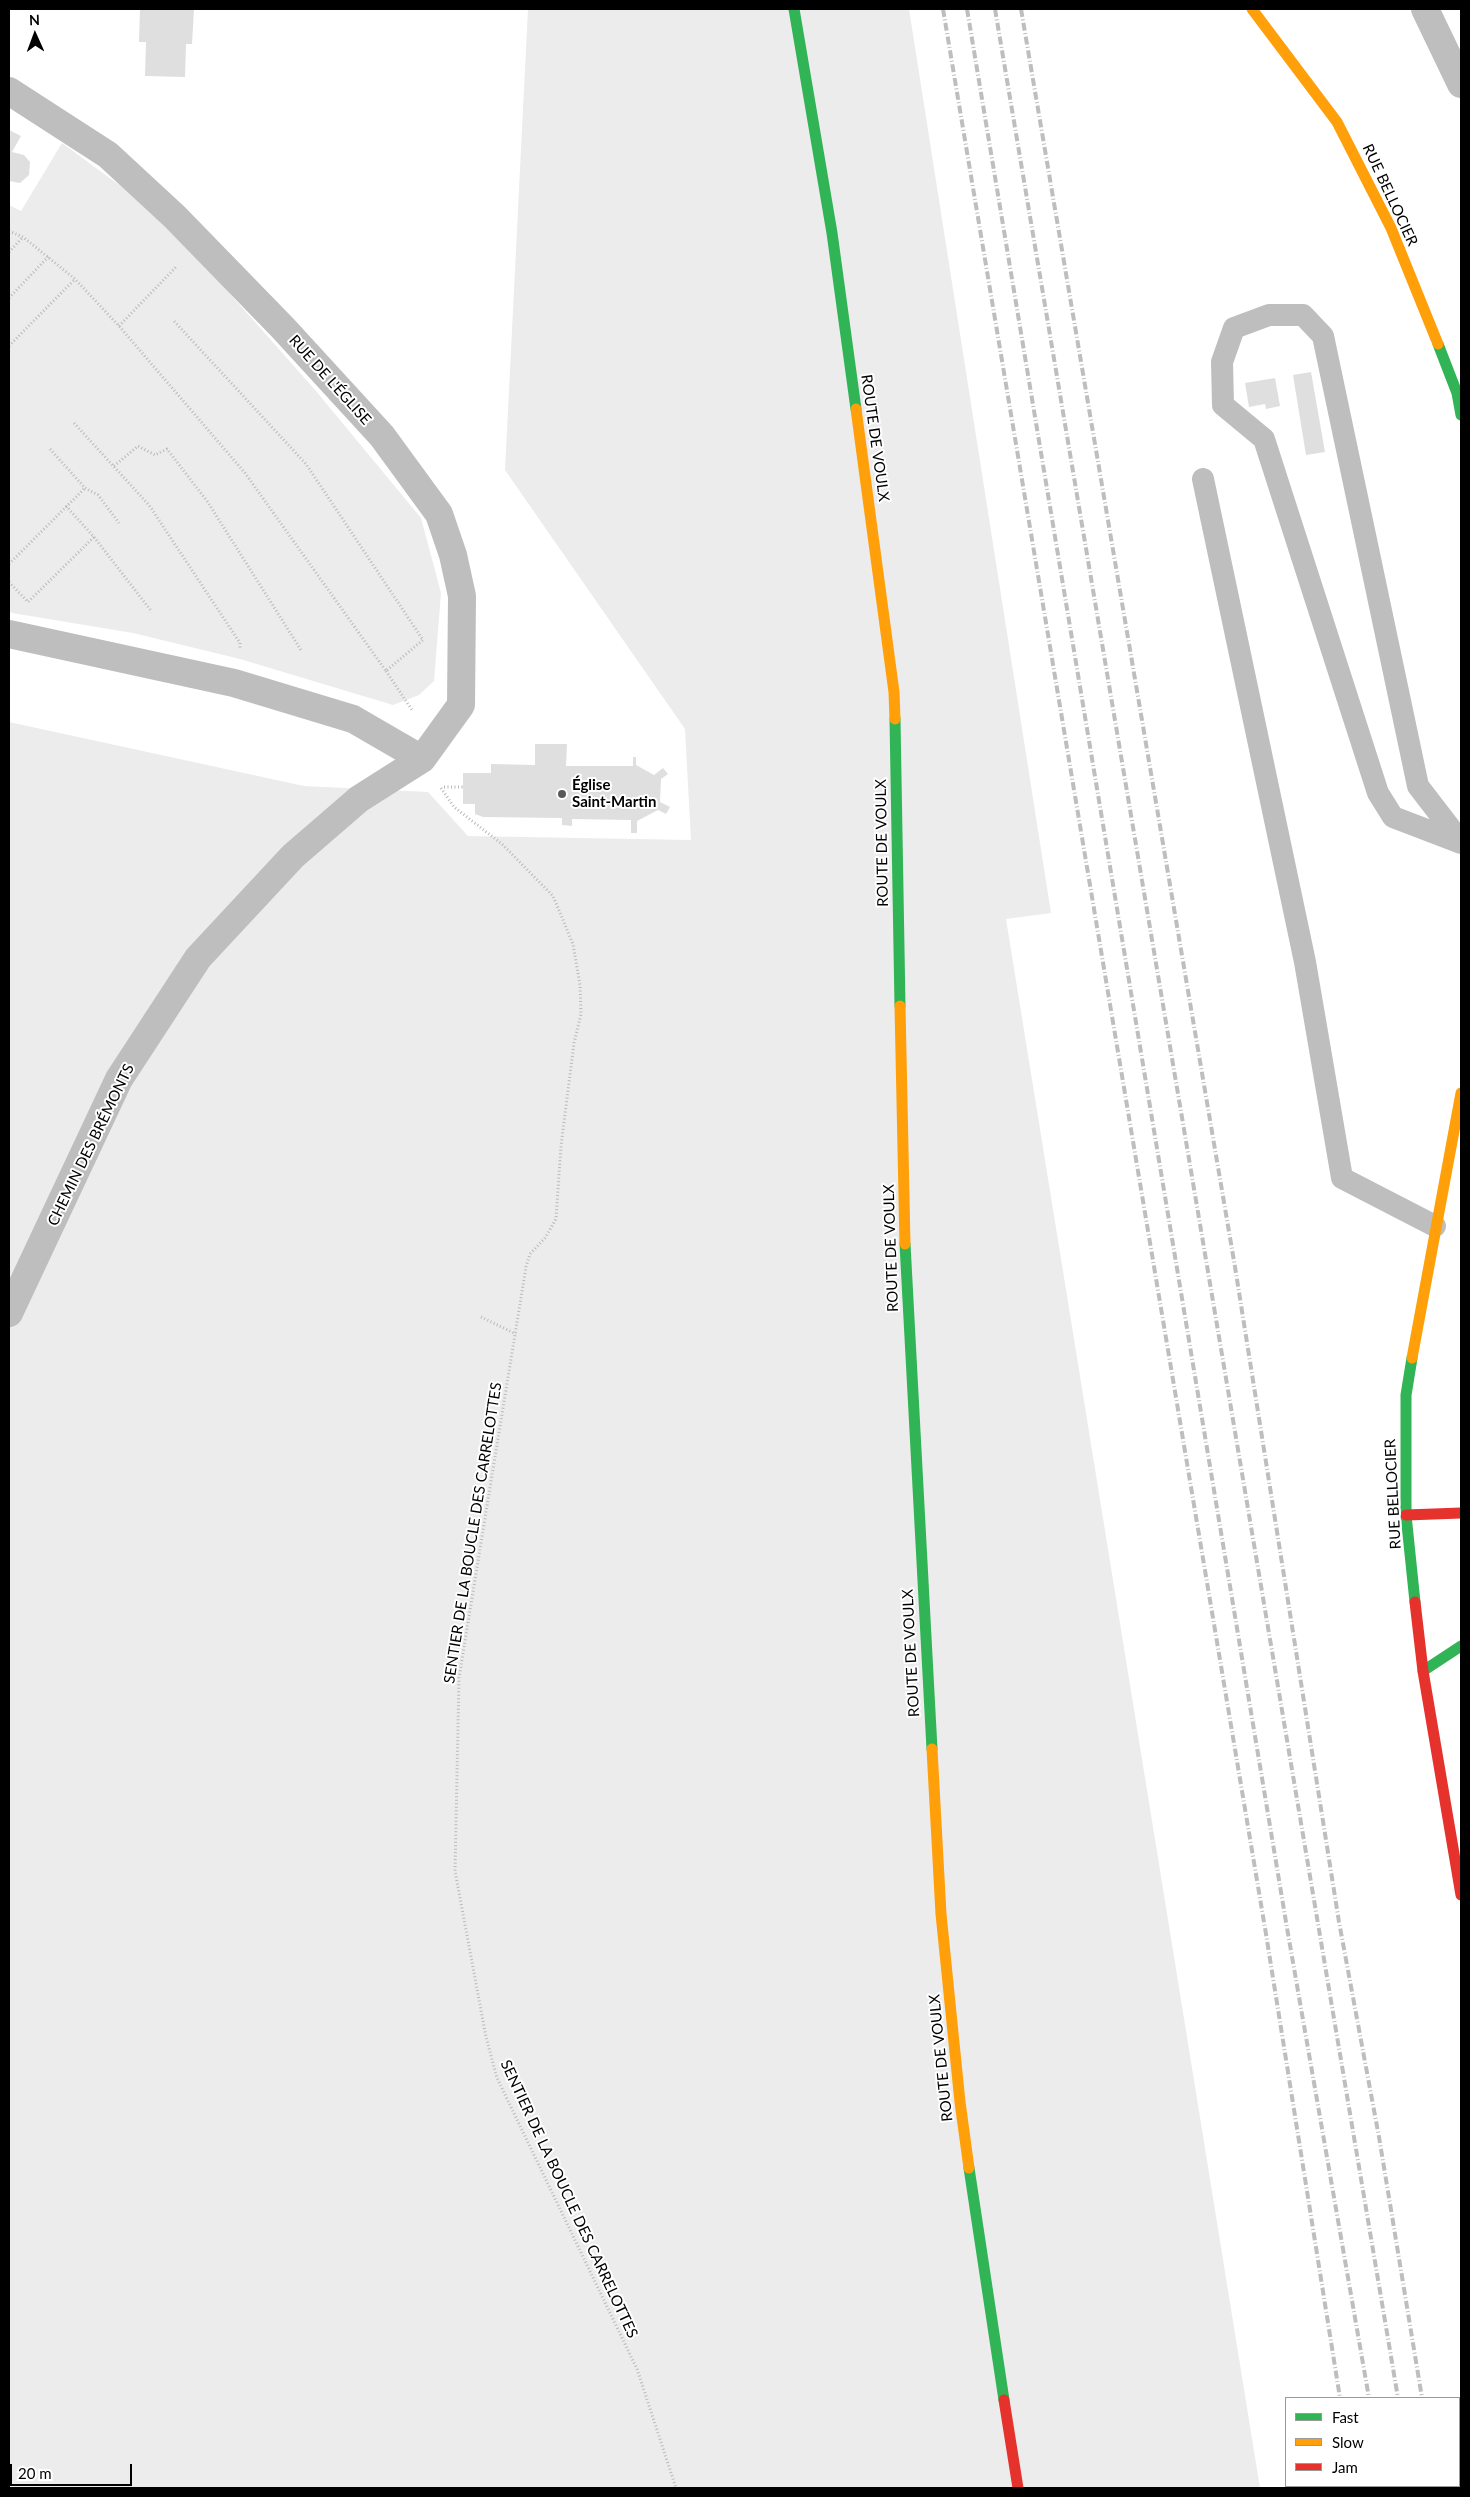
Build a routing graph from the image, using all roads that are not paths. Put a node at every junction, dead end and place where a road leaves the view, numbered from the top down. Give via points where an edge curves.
1 (794, 9) edge
2 (1252, 9) edge
3 (1425, 9) edge
4 (1461, 84) edge
5 (9, 91) edge
6 (1461, 415) edge
7 (1203, 479) dead end
8 (9, 634) edge
9 (428, 751) junction
10 (1461, 843) edge
11 (1461, 1092) edge
12 (1435, 1226) junction
13 (9, 1312) edge
14 (1461, 1513) edge
15 (1406, 1515) junction
16 (1461, 1646) edge
17 (1424, 1671) junction
18 (1461, 1895) edge
19 (1018, 2488) edge

1 - 19 main road, ROUTE DE VOULX via 832,233 894,692 905,1267 941,1914 962,2112 991,2324
2 - 6 main road, RUE BELLOCIER via 1337,122 1391,228 1456,393
3 - 4 street
5 - 9 street, RUE DE L'ÉGLISE via 108,155 175,217 382,436 439,514 462,596 461,705
7 - 12 lane via 1305,962 1342,1178
8 - 9 street via 234,683 353,719
9 - 13 street, CHEMIN DES BRÉMONTS via 359,800 293,856 198,958 119,1079
10 - 10 lane via 1418,786 1323,336 1304,315 1269,315 1234,328 1222,362 1223,406 1264,439 1378,793 1393,817
11 - 12 main road, RUE BELLOCIER
12 - 15 main road, RUE BELLOCIER via 1406,1396
14 - 15 main road
15 - 17 main road, RUE BELLOCIER
16 - 17 main road
17 - 18 main road, RUE BELLOCIER

